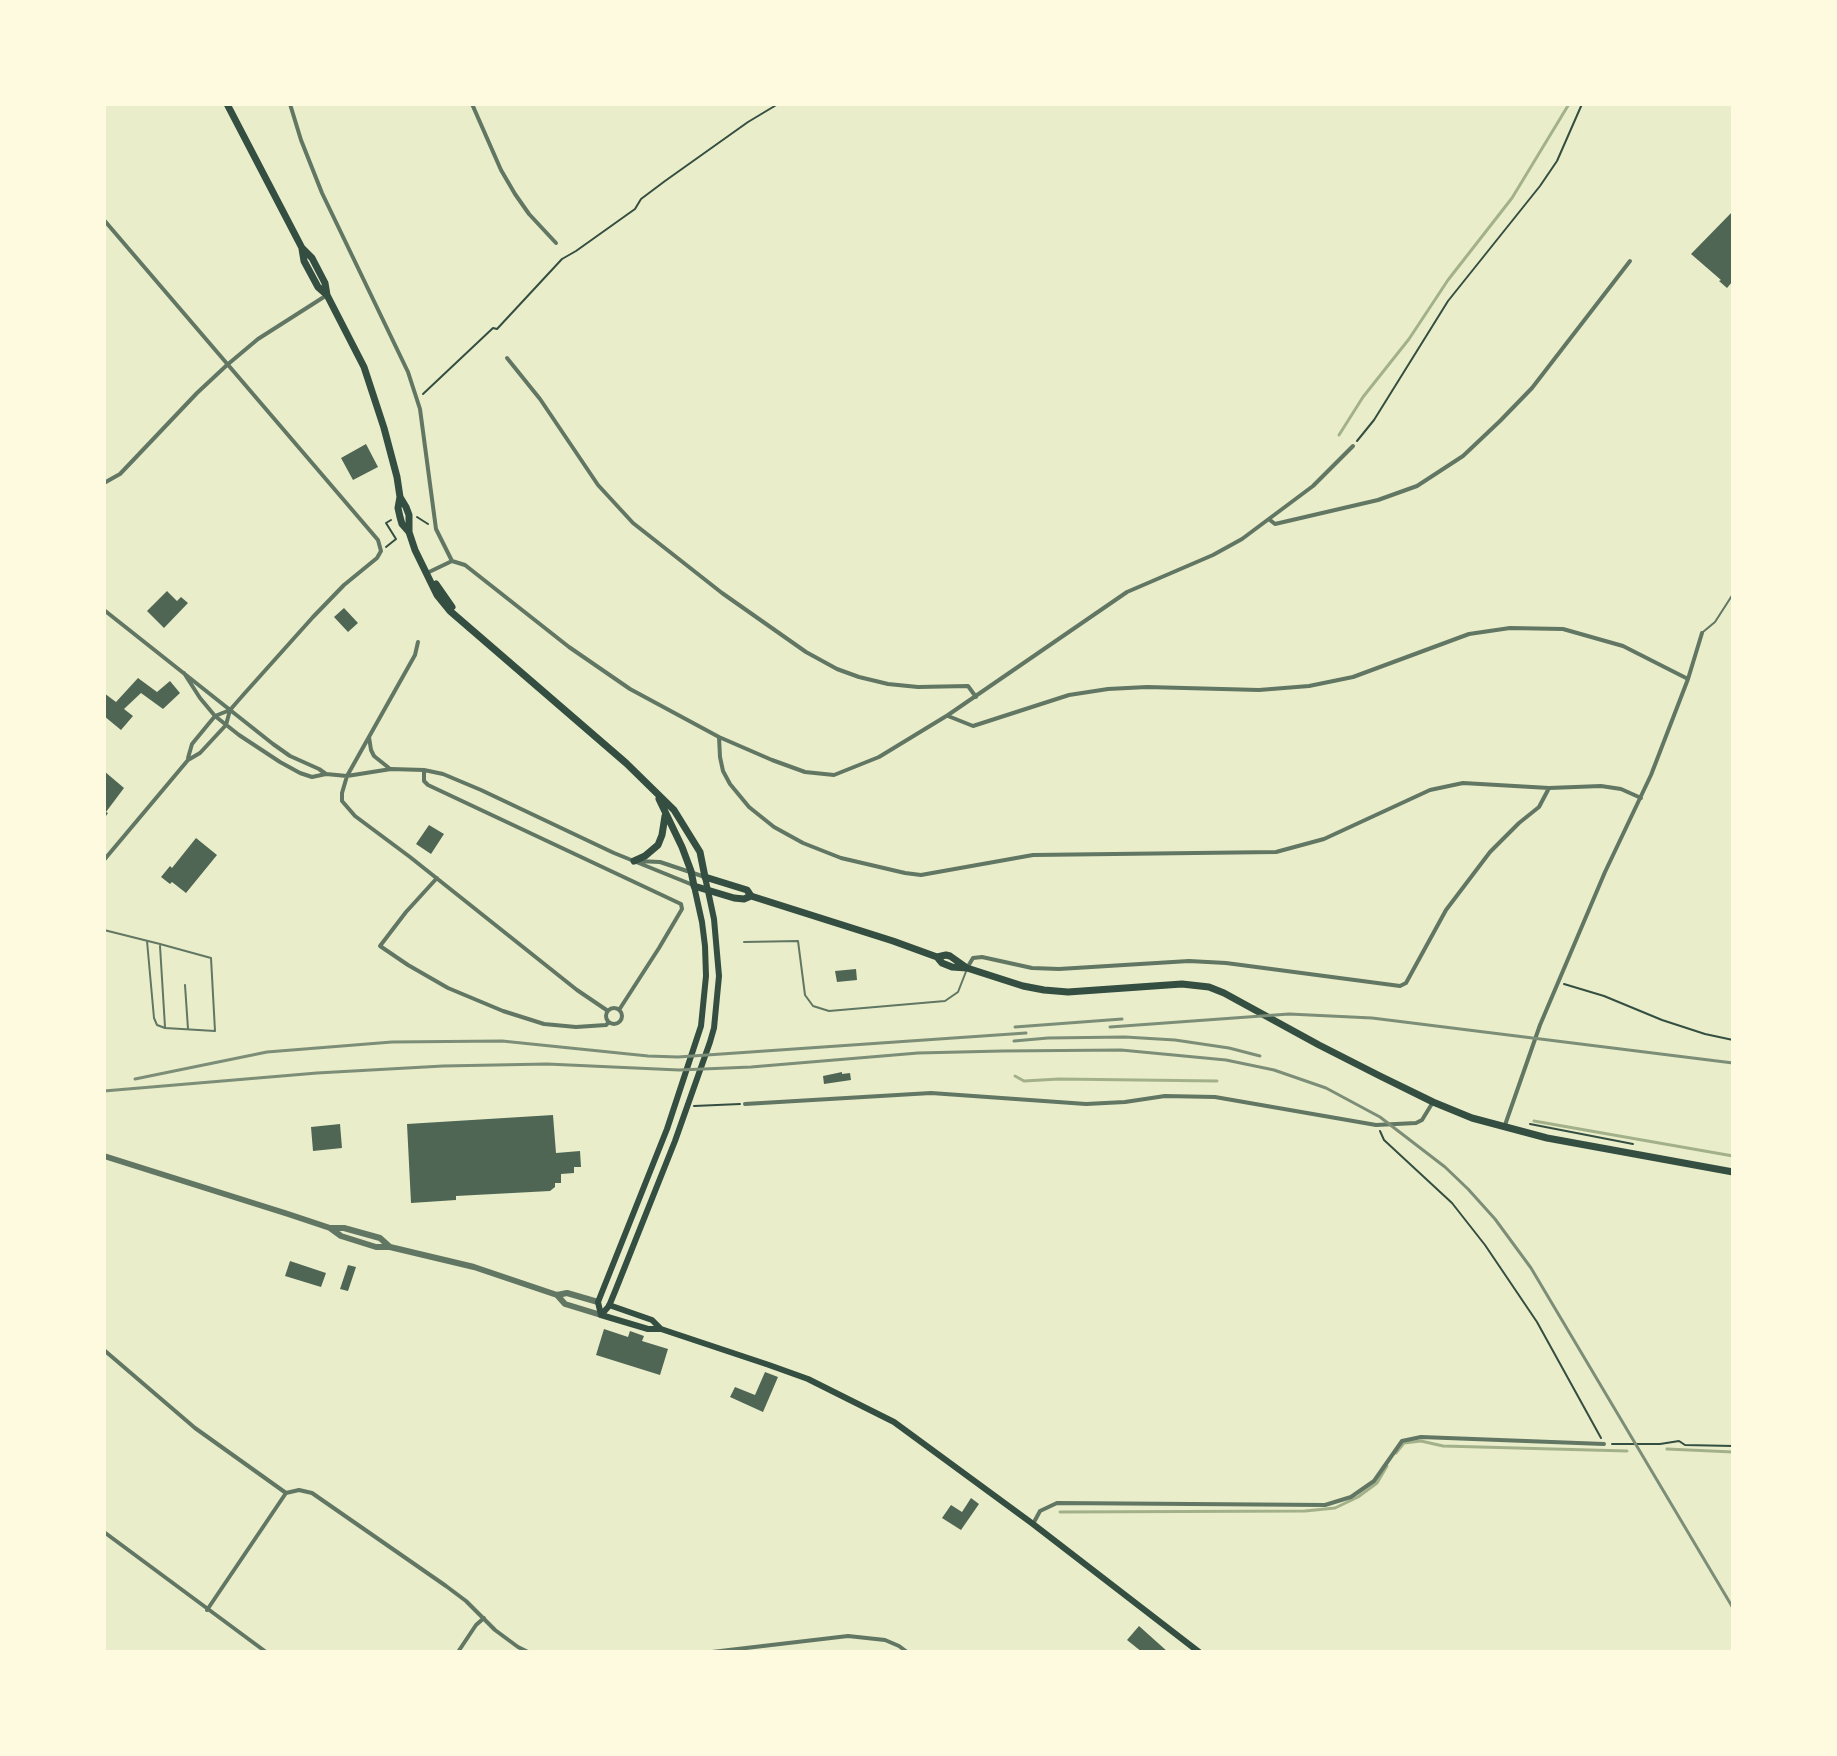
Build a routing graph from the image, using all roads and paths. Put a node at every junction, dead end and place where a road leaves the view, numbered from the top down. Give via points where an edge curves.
1 (227, 104) edge
2 (290, 104) edge
3 (472, 104) edge
4 (778, 104) edge
5 (1582, 104) edge
6 (104, 220) edge
7 (556, 243) dead end
8 (1630, 261) dead end
9 (327, 295) junction
10 (507, 358) dead end
11 (227, 365) junction
12 (417, 400) junction
13 (1353, 446) joint
14 (104, 483) edge
15 (400, 497) junction
16 (409, 515) junction
17 (1270, 520) junction
18 (386, 523) dead end
19 (436, 529) junction
20 (409, 532) junction
21 (381, 551) junction
22 (452, 561) junction
23 (427, 573) junction
24 (1733, 594) edge
25 (104, 610) edge
26 (1702, 633) joint
27 (418, 642) dead end
28 (184, 673) junction
29 (1688, 679) junction
30 (976, 697) junction
31 (230, 710) junction
32 (948, 715) junction
33 (215, 716) junction
34 (226, 725) junction
35 (369, 735) junction
36 (719, 737) junction
37 (188, 760) junction
38 (391, 769) junction
39 (424, 770) junction
40 (326, 774) junction
41 (347, 776) junction
42 (1549, 788) junction
43 (657, 793) junction
44 (1641, 798) junction
45 (665, 813) junction
46 (104, 860) edge
47 (634, 861) junction
48 (691, 871) junction
49 (705, 877) junction
50 (437, 878) junction
51 (694, 886) junction
52 (708, 891) junction
53 (751, 896) junction
54 (104, 930) edge
55 (147, 941) junction
56 (744, 942) dead end
57 (160, 944) junction
58 (967, 968) junction
59 (1558, 982) junction
60 (185, 985) dead end
61 (619, 1010) junction
62 (608, 1011) junction
63 (609, 1022) junction
64 (165, 1028) junction
65 (188, 1030) junction
66 (1733, 1040) edge
67 (1433, 1102) junction
68 (745, 1104) joint
69 (688, 1106) junction
70 (1526, 1123) dead end
71 (1376, 1125) junction
72 (1504, 1128) junction
73 (1643, 1146) dead end
74 (104, 1156) edge
75 (1733, 1172) edge
76 (557, 1295) junction
77 (598, 1302) junction
78 (609, 1306) junction
79 (601, 1315) junction
80 (661, 1329) junction
81 (104, 1350) edge
82 (1604, 1444) junction
83 (1733, 1446) edge
84 (286, 1493) junction
85 (1033, 1524) junction
86 (104, 1532) edge
87 (207, 1610) junction
88 (484, 1618) junction
89 (266, 1652) edge
90 (458, 1652) edge
91 (528, 1652) edge
92 (712, 1652) edge
93 (907, 1652) edge
94 (1199, 1652) edge

1 - 9 main road via 304,261
2 - 12 street via 322,193
3 - 7 street via 515,194
4 - 12 path via 562,259 497,329
5 - 13 path via 1549,173 1448,301
6 - 11 street
8 - 17 street via 1532,388 1463,456 1417,486 1378,500 1275,524
9 - 11 street
9 - 15 main road via 374,394
10 - 30 street via 598,485 633,523 722,593 837,669 888,684 968,686
11 - 14 street via 120,474
11 - 21 street via 378,540
12 - 19 street
13 - 17 street
15 - 16 main road
15 - 20 main road via 400,517
16 - 19 path
16 - 20 main road
17 - 30 street via 1213,555 1102,607
18 - 21 path via 396,539
19 - 22 street
20 - 23 main road
21 - 31 street
22 - 23 street
22 - 36 street via 465,565 630,689
23 - 43 main road via 457,616
24 - 26 lane
25 - 28 street
26 - 29 street
27 - 35 street
28 - 31 street
28 - 33 street
29 - 32 street via 1623,646 1563,629 1510,628 1469,634 1353,677 1309,686 1108,689 1069,695 973,726
29 - 44 street
30 - 32 street
31 - 33 street
31 - 34 street
31 - 40 street via 290,756
32 - 36 street via 879,757 834,775 805,772
33 - 34 street
33 - 37 street via 192,744
34 - 37 street
34 - 40 street via 290,768 312,777
35 - 38 street via 374,756
35 - 41 street
36 - 42 street via 730,784 774,827 841,858 921,875 1033,855 1276,852 1324,839 1430,790 1463,783
37 - 46 street
38 - 39 street
38 - 41 street
39 - 47 street via 481,790
39 - 61 street via 428,785 681,904
40 - 41 street
41 - 50 street via 342,801 348,809
42 - 44 street via 1601,786
42 - 58 street via 1539,807 1490,852 1446,910 1400,986 1189,961 1059,969 982,957 973,958
43 - 45 main road
43 - 49 main road via 692,837
44 - 59 street
45 - 47 main road via 658,845
45 - 48 main road
47 - 48 street
47 - 51 street
48 - 49 street
48 - 51 main road
49 - 52 main road
49 - 53 main road via 747,890
50 - 62 street
50 - 63 street via 380,946 448,988 503,1011 544,1024
51 - 52 main road
51 - 77 main road via 705,946 701,1026 667,1129
52 - 53 main road
52 - 69 main road via 718,995 710,1042
53 - 58 main road via 937,957 950,956
54 - 55 lane
55 - 57 lane
55 - 64 lane via 154,1018
56 - 58 lane via 798,941 805,995 813,1006 829,1011 945,1001 958,992
57 - 64 lane
57 - 65 lane via 211,958 215,1031
58 - 67 main road via 1006,982 1068,992 1209,987
59 - 66 path
59 - 72 street
60 - 65 lane
61 - 62 street
61 - 63 street via 620,1021
62 - 63 street
64 - 65 lane
67 - 71 street via 1416,1123
67 - 72 main road
68 - 69 path
68 - 71 street via 931,1093 1086,1104 1215,1097
69 - 78 main road
70 - 73 path
71 - 82 path via 1384,1140 1452,1203 1485,1245 1537,1322
72 - 75 main road
74 - 76 street
76 - 77 street
76 - 79 street via 565,1304
77 - 78 main road
77 - 79 main road
78 - 79 main road
78 - 80 main road via 652,1320
79 - 80 main road
80 - 85 main road via 808,1379 894,1422
81 - 84 street via 195,1428
82 - 83 path via 1679,1441
82 - 85 street via 1421,1437 1402,1441 1374,1481 1351,1497 1325,1505 1057,1503 1040,1511
84 - 87 street
84 - 88 street via 312,1493
85 - 94 main road
86 - 87 street
87 - 89 street
88 - 90 street
88 - 91 street
92 - 93 street via 848,1636 885,1640

